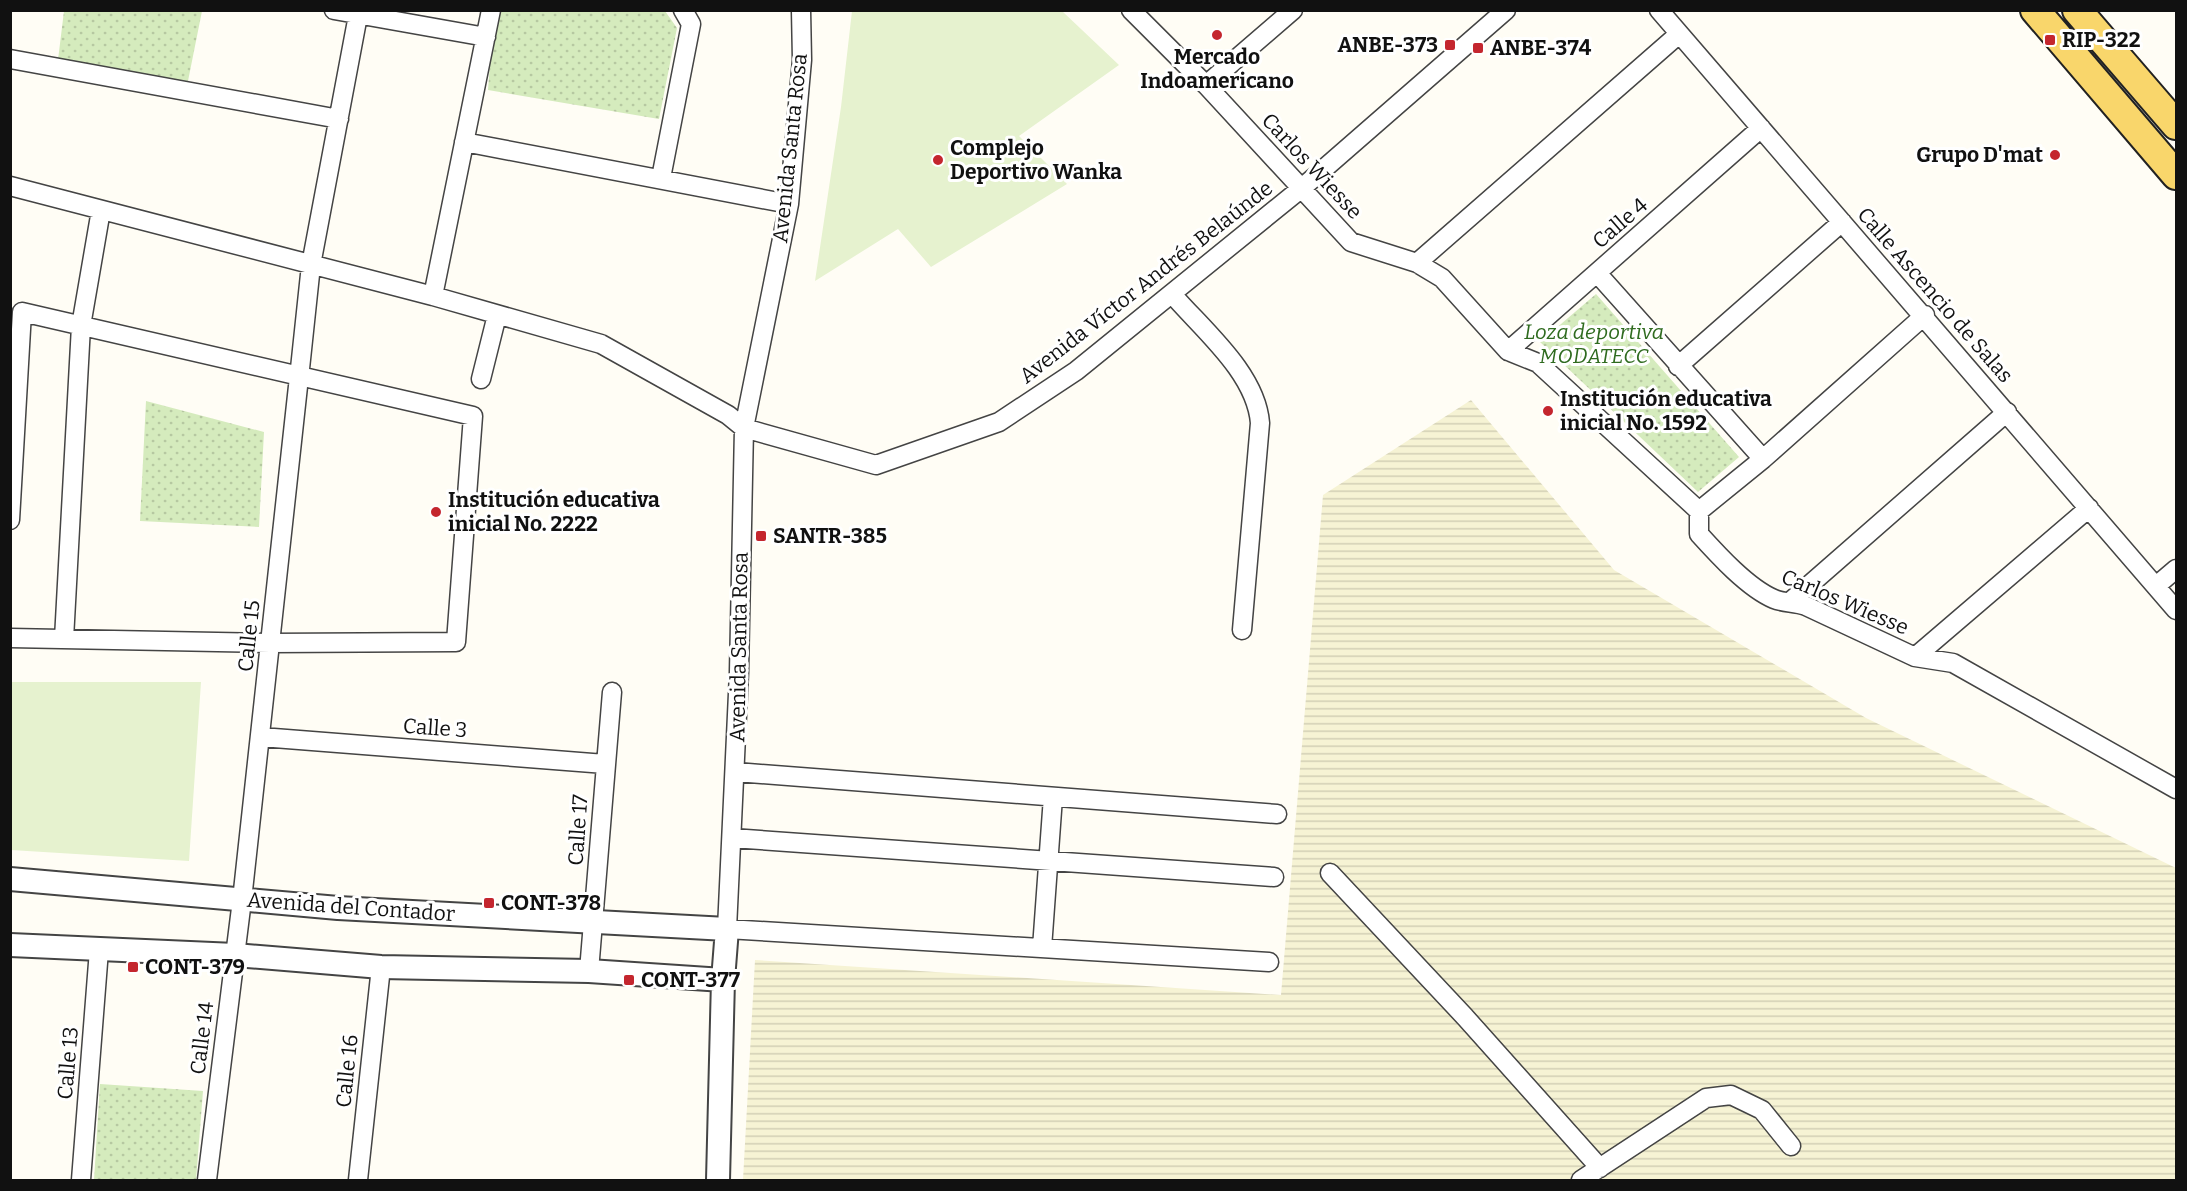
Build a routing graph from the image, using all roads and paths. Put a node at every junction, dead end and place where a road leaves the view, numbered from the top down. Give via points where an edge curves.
1 (334, 10) edge
2 (491, 10) edge
3 (683, 10) edge
4 (801, 10) edge
5 (1131, 10) edge
6 (1293, 10) edge
7 (1506, 10) edge
8 (1659, 10) edge
9 (2035, 10) edge
10 (2078, 10) edge
11 (359, 13) edge
12 (1679, 34) junction
13 (486, 37) junction
14 (10, 59) edge
15 (1206, 85) junction
16 (339, 118) junction
17 (2176, 125) edge
18 (1761, 128) junction
19 (465, 142) junction
20 (2176, 175) edge
21 (661, 178) junction
22 (10, 186) edge
23 (1303, 187) junction
24 (789, 204) junction
25 (101, 210) junction
26 (1842, 222) junction
27 (1417, 263) junction
28 (311, 265) junction
29 (1597, 273) junction
30 (1172, 294) junction
31 (433, 296) junction
32 (497, 315) junction
33 (1925, 315) junction
34 (81, 326) junction
35 (1508, 351) junction
36 (1678, 366) junction
37 (299, 378) junction
38 (481, 379) dead end
39 (2007, 412) junction
40 (744, 428) junction
41 (1762, 459) junction
42 (2089, 507) junction
43 (1699, 511) junction
44 (10, 520) edge
45 (2176, 569) edge
46 (2156, 586) junction
47 (1791, 601) junction
48 (2176, 610) edge
49 (1242, 630) dead end
50 (10, 638) edge
51 (64, 639) junction
52 (270, 643) junction
53 (1916, 657) junction
54 (612, 692) dead end
55 (261, 737) junction
56 (605, 764) junction
57 (736, 772) junction
58 (2176, 789) edge
59 (1053, 797) junction
60 (1277, 814) dead end
61 (732, 837) junction
62 (1049, 861) junction
63 (1330, 873) dead end
64 (1274, 877) dead end
65 (10, 879) edge
66 (242, 900) junction
67 (594, 921) junction
68 (727, 929) junction
69 (10, 945) edge
70 (1042, 948) junction
71 (99, 950) junction
72 (234, 955) junction
73 (1269, 962) dead end
74 (381, 967) junction
75 (589, 971) junction
76 (723, 980) junction
77 (1791, 1146) dead end
78 (1600, 1168) junction
79 (81, 1180) edge
80 (207, 1180) edge
81 (358, 1180) edge
82 (718, 1180) edge
83 (1581, 1180) edge

1 - 11 street
2 - 13 street
3 - 21 street via 691,24
4 - 24 street, Avenida Santa Rosa via 802,60
5 - 15 street, Carlos Wiesse
6 - 15 street
7 - 23 street, Avenida Víctor Andrés Belaúnde
8 - 12 street, Calle Ascencio de Salas
9 - 20 main road
10 - 17 main road
11 - 13 street
11 - 16 street, Calle 15
12 - 18 street, Calle Ascencio de Salas
12 - 27 street
13 - 19 street
14 - 16 street
15 - 23 street, Carlos Wiesse
16 - 28 street, Calle 15
18 - 26 street, Calle Ascencio de Salas
18 - 29 street, Calle 4
19 - 21 street
19 - 31 street
21 - 24 street
22 - 25 street
23 - 27 street, Carlos Wiesse via 1351,242
23 - 30 street, Avenida Víctor Andrés Belaúnde
24 - 40 street, Avenida Santa Rosa
25 - 28 street
25 - 34 street
26 - 33 street, Calle Ascencio de Salas
26 - 36 street
27 - 35 street, Carlos Wiesse via 1442,278
28 - 31 street
28 - 37 street, Calle 15
29 - 35 street, Calle 4
29 - 36 street
30 - 40 street, Avenida Víctor Andrés Belaúnde via 1076,371 999,422 876,465
30 - 49 street via 1244,375 1257,404 1260,423
31 - 32 street
32 - 38 street
32 - 40 street via 601,344 728,414
33 - 39 street, Calle Ascencio de Salas
33 - 41 street
34 - 37 street
34 - 44 street via 22,312
34 - 51 street
35 - 43 street, Carlos Wiesse via 1538,363
36 - 41 street
37 - 52 street, Calle 15
37 - 52 street via 473,416 456,642
39 - 42 street, Calle Ascencio de Salas
39 - 47 street
40 - 57 street, Avenida Santa Rosa
41 - 43 street
42 - 46 street, Calle Ascencio de Salas
42 - 53 street
43 - 47 street, Carlos Wiesse via 1699,534 1732,569 1775,600
45 - 46 street
46 - 48 street, Calle Ascencio de Salas
47 - 53 street, Carlos Wiesse
50 - 51 street
51 - 52 street
52 - 55 street, Calle 15
53 - 58 street, Carlos Wiesse via 1953,663
54 - 56 street, Calle 17
55 - 56 street, Calle 3
55 - 66 street, Calle 15
56 - 67 street, Calle 17
57 - 59 street
57 - 61 street, Avenida Santa Rosa
59 - 60 street
59 - 62 street
61 - 62 street
61 - 68 street, Avenida Santa Rosa
62 - 64 street
62 - 70 street
63 - 78 street
65 - 66 street, Avenida del Contador
66 - 67 street, Avenida del Contador
66 - 72 street, Calle 14
67 - 68 street, Avenida del Contador
67 - 75 street, Calle 17
68 - 70 street
68 - 76 street, Avenida Santa Rosa
69 - 71 street
70 - 73 street
71 - 72 street
71 - 79 street, Calle 13
72 - 74 street
72 - 80 street, Calle 14
74 - 75 street
74 - 81 street, Calle 16
75 - 76 street
76 - 82 street, Avenida Santa Rosa
77 - 78 street via 1762,1110 1731,1095 1706,1098
78 - 83 street

